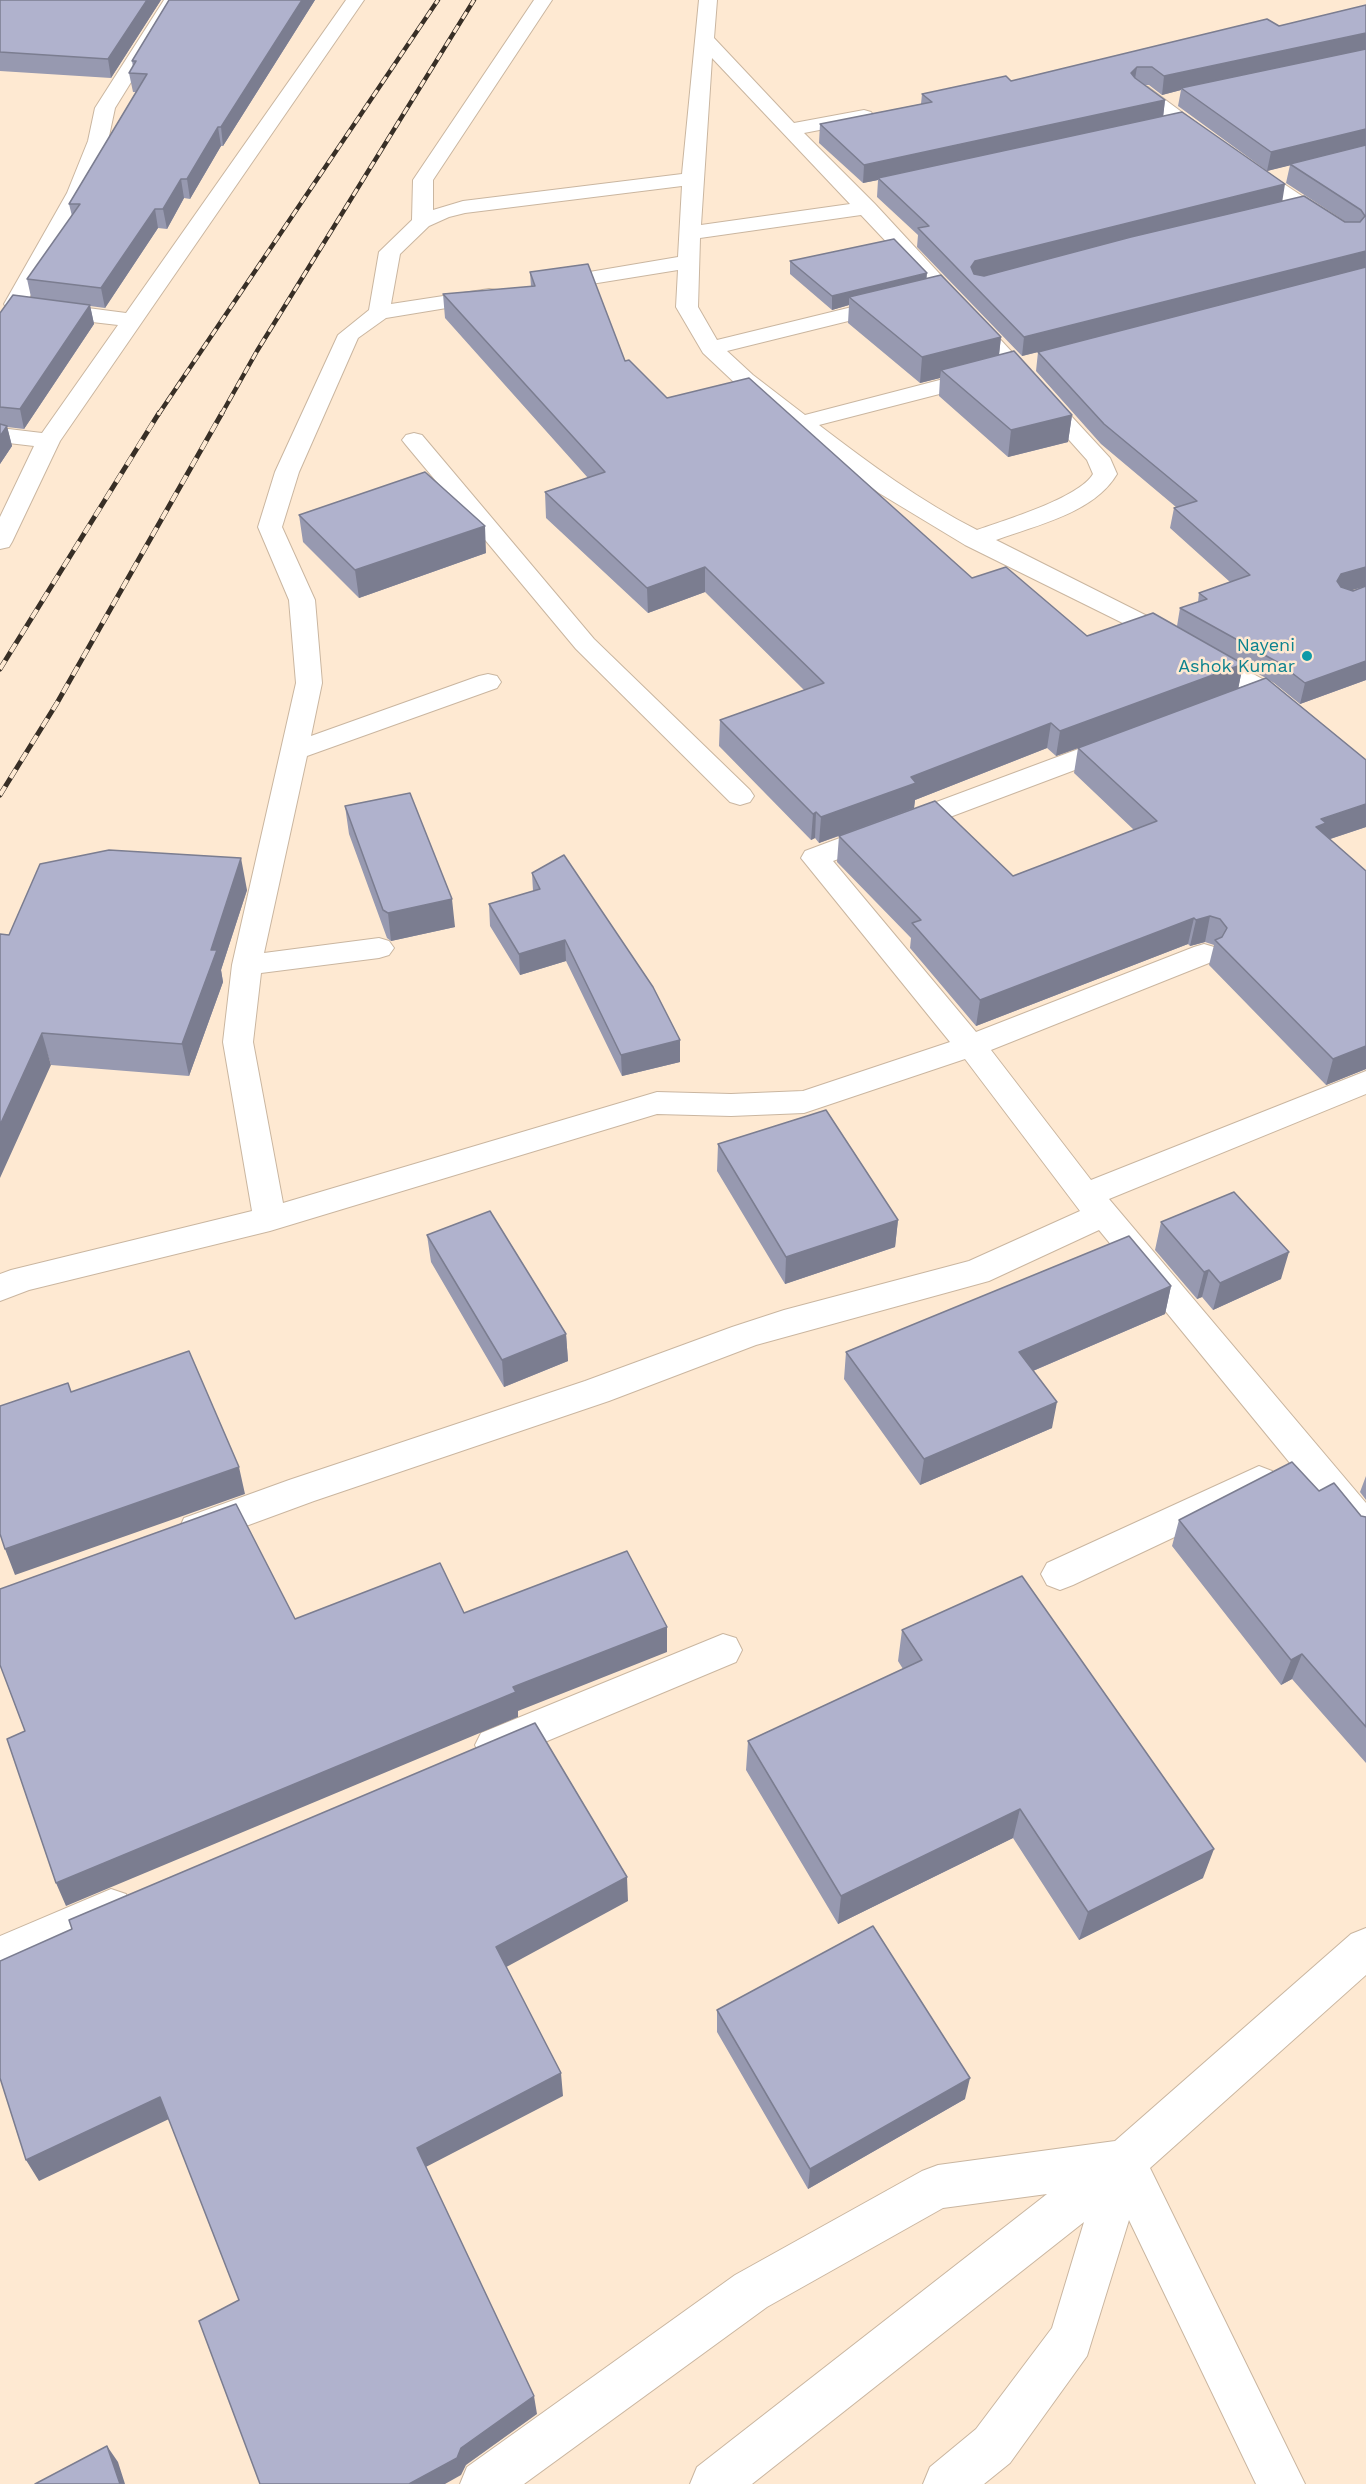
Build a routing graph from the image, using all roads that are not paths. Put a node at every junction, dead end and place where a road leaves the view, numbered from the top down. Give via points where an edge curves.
1 (173, 0) edge
2 (355, 0) edge
3 (543, 0) edge
4 (708, 0) edge
5 (706, 41) junction
6 (1141, 92) edge
7 (1181, 98) edge
8 (1158, 103) junction
9 (864, 116) edge
10 (1182, 122) junction
11 (1159, 127) edge
12 (789, 130) junction
13 (1287, 174) edge
14 (692, 179) junction
15 (1264, 180) junction
16 (865, 197) junction
17 (1305, 206) junction
18 (1282, 211) edge
19 (422, 222) junction
20 (690, 233) junction
21 (1349, 236) edge
22 (689, 262) junction
23 (527, 288) edge
24 (943, 291) junction
25 (504, 292) edge
26 (8, 304) edge
27 (379, 313) junction
28 (130, 320) junction
29 (711, 348) junction
30 (1042, 361) edge
31 (1019, 367) junction
32 (801, 423) junction
33 (0, 435) edge
34 (414, 440) dead end
35 (48, 441) junction
36 (301, 518) edge
37 (270, 527) junction
38 (974, 540) junction
39 (0, 542) edge
40 (488, 682) dead end
41 (1264, 691) junction
42 (1230, 703) edge
43 (1308, 726) edge
44 (1140, 736) edge
45 (294, 751) junction
46 (740, 796) dead end
47 (379, 948) dead end
48 (1204, 954) dead end
49 (247, 965) junction
50 (971, 1046) junction
51 (1366, 1082) edge
52 (1094, 1205) junction
53 (270, 1219) junction
54 (0, 1288) edge
55 (1305, 1459) junction
56 (1366, 1529) edge
57 (162, 1541) edge
58 (1060, 1574) dead end
59 (723, 1650) dead end
60 (460, 1760) edge
61 (142, 1895) edge
62 (1366, 1948) edge
63 (0, 1956) edge
64 (1124, 2162) junction
65 (484, 2484) edge
66 (714, 2484) edge
67 (946, 2484) edge
68 (1281, 2484) edge

1 - 26 street via 105,108 98,141 77,193
2 - 28 street
3 - 19 street via 423,180
4 - 5 street
5 - 12 street
5 - 14 street
6 - 8 street
7 - 8 street
8 - 10 street
9 - 12 street
10 - 11 street
10 - 15 street
12 - 16 street
13 - 15 street
14 - 19 street via 463,207
14 - 20 street
15 - 17 street
16 - 20 street
16 - 24 street
17 - 18 street
17 - 21 street
19 - 27 street via 390,252
20 - 22 street
22 - 23 street
22 - 29 street via 687,308
24 - 29 street
24 - 31 street
25 - 27 street
26 - 28 street
27 - 37 street via 350,335 287,472
28 - 35 street
29 - 32 street
30 - 31 street
31 - 32 street
31 - 38 street via 1098,458 1105,474 1098,486 1066,506
32 - 38 street via 887,488
33 - 35 street
34 - 46 street via 431,478 585,644
35 - 39 street
36 - 37 street
37 - 45 street via 302,600 309,683
38 - 41 street via 1164,634
40 - 45 street
41 - 42 street
41 - 43 street
44 - 50 street via 815,858
45 - 49 street
47 - 49 street
48 - 50 street
49 - 53 street via 238,1042
50 - 52 street
50 - 53 street via 804,1102 657,1103
51 - 52 street
52 - 55 street
52 - 57 street via 977,1272 744,1336 597,1391
53 - 54 street via 23,1279
55 - 56 street
55 - 58 street
59 - 60 street
61 - 63 street
62 - 64 street
64 - 65 street via 938,2187 752,2290
64 - 66 street
64 - 67 street via 1071,2340 993,2446
64 - 68 street

